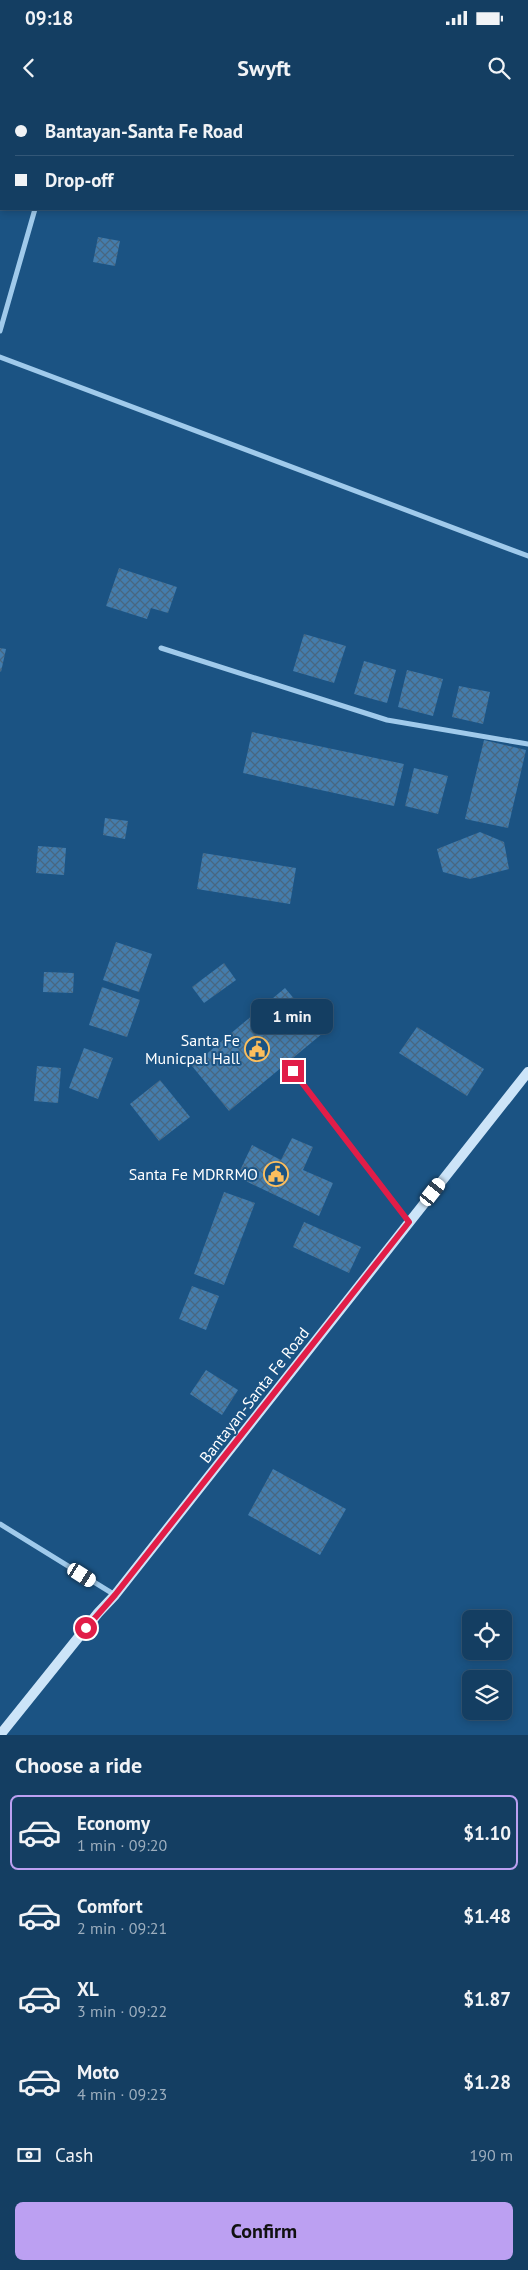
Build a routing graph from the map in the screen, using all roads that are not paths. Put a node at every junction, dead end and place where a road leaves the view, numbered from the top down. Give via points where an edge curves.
1 (36, 210) edge
2 (0, 330) edge
3 (0, 357) edge
4 (528, 556) edge
5 (161, 648) dead end
6 (528, 744) edge
7 (293, 1071) dead end
8 (528, 1072) edge
9 (409, 1222) junction
10 (0, 1524) edge
11 (115, 1595) junction
12 (0, 1735) edge

1 - 2 street
3 - 4 street
5 - 6 street via 387,720
7 - 9 lane
8 - 9 main road, Bantayan-Santa Fe Road
9 - 11 main road, Bantayan-Santa Fe Road
10 - 11 street
11 - 12 main road, Bantayan-Santa Fe Road

